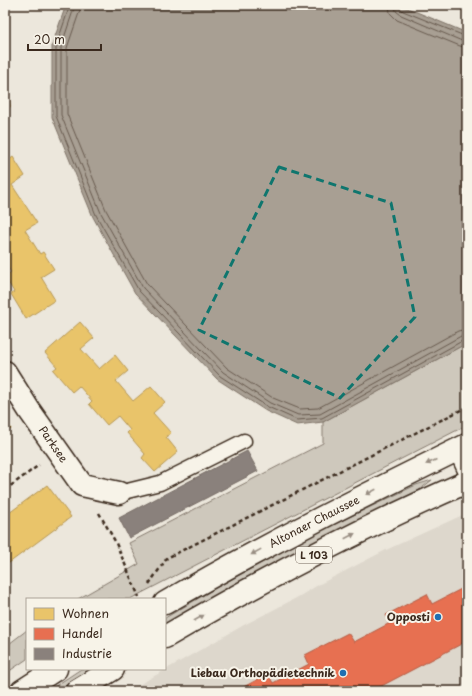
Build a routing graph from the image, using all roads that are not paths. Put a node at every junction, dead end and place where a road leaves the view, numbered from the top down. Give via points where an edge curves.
1 (5, 372) edge
2 (244, 440) dead end
3 (461, 448) edge
4 (467, 475) edge
5 (467, 482) edge
6 (119, 493) joint
7 (166, 602) edge
8 (166, 636) edge
9 (54, 670) edge
10 (111, 670) edge
11 (22, 691) edge
12 (77, 691) edge

1 - 6 main road, Parksee via 82,485
2 - 6 lane via 160,483
3 - 4 lane
3 -> 7 main road, Altonaer Chaussee / L 103 via 298,529
8 -> 5 main road, L 103 via 350,536 410,506
9 - 11 main road
10 - 12 main road

